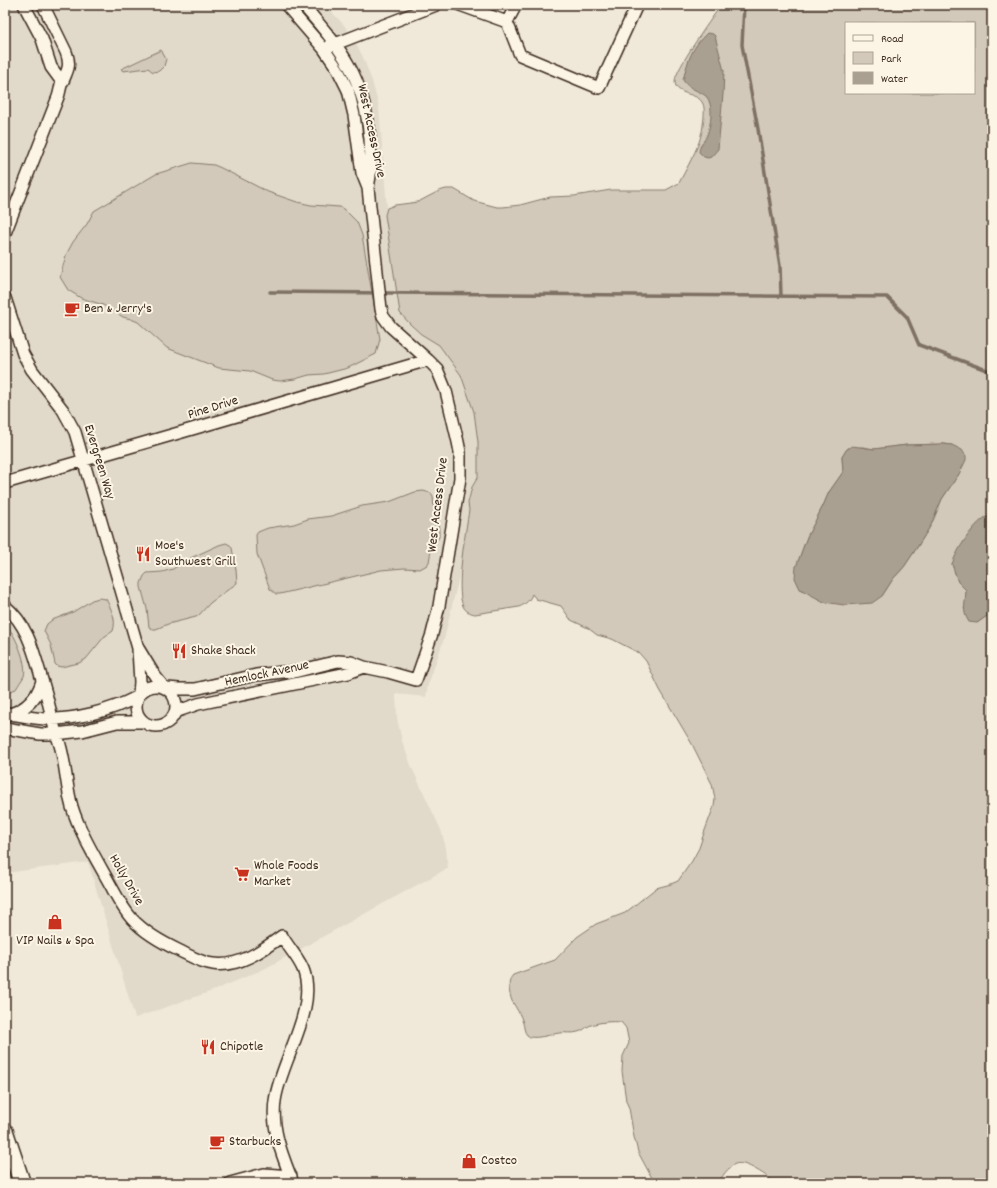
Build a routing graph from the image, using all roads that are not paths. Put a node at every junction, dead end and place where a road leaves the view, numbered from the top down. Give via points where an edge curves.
1 (24, 5) edge
2 (42, 5) edge
3 (286, 5) edge
4 (303, 5) edge
5 (436, 5) edge
6 (460, 5) edge
7 (516, 5) edge
8 (637, 5) edge
9 (507, 22) junction
10 (336, 44) junction
11 (324, 49) junction
12 (62, 82) junction
13 (368, 188) junction
14 (5, 233) edge
15 (5, 298) edge
16 (8, 319) edge
17 (428, 360) junction
18 (83, 460) junction
19 (5, 483) edge
20 (5, 606) edge
21 (138, 648) junction
22 (364, 667) junction
23 (41, 676) junction
24 (416, 680) joint
25 (165, 687) junction
26 (138, 696) junction
27 (175, 712) junction
28 (7, 713) edge
29 (53, 718) junction
30 (144, 722) junction
31 (5, 728) edge
32 (56, 734) junction
33 (5, 1132) edge
34 (292, 1180) edge
35 (22, 1183) edge
36 (230, 1183) edge
37 (279, 1183) edge

1 - 12 street via 42,39 51,67
2 - 12 street via 68,59 68,72
3 - 11 street, West Access Drive
4 - 10 street, West Access Drive
5 - 10 street
6 - 9 street
7 - 9 street
8 - 9 street via 599,88 520,55
10 - 11 street
10 - 13 street, West Access Drive via 354,74 365,106 372,172
11 - 13 street, West Access Drive via 342,75 351,98 362,173
12 - 14 street
13 - 17 street, West Access Drive via 383,316 390,327
15 - 16 street, Evergreen Way
16 - 18 street, Evergreen Way via 28,362 70,420
17 - 18 street, Pine Drive
17 - 24 street, West Access Drive via 441,378 454,422 460,452 460,478 435,621
18 - 19 street, Pine Drive
18 - 21 street, Evergreen Way
20 - 23 street, Holly Drive via 28,635
21 - 25 street, Evergreen Way
21 - 26 street, Evergreen Way
22 - 24 street, Hemlock Avenue
22 - 25 street, Hemlock Avenue via 338,661 294,672 256,676 195,688 179,690
22 - 27 street, Hemlock Avenue via 348,673 198,704
23 - 28 street via 37,694 29,704
23 - 29 street, Holly Drive
25 - 26 street via 148,687
25 - 27 street via 176,701
26 - 29 street via 118,706 90,714
26 - 30 street via 136,713
27 - 30 street via 171,719 162,725 151,726
28 - 29 street via 32,718
29 - 32 street, Holly Drive
30 - 32 street via 117,722 82,731
31 - 32 street
32 - 34 street, Holly Drive via 76,818 122,906 138,925 177,950 217,965 245,959 282,936 303,969 306,982 303,1014 274,1101 276,1134
33 - 35 main road
34 - 36 street via 264,1174
34 - 37 street

